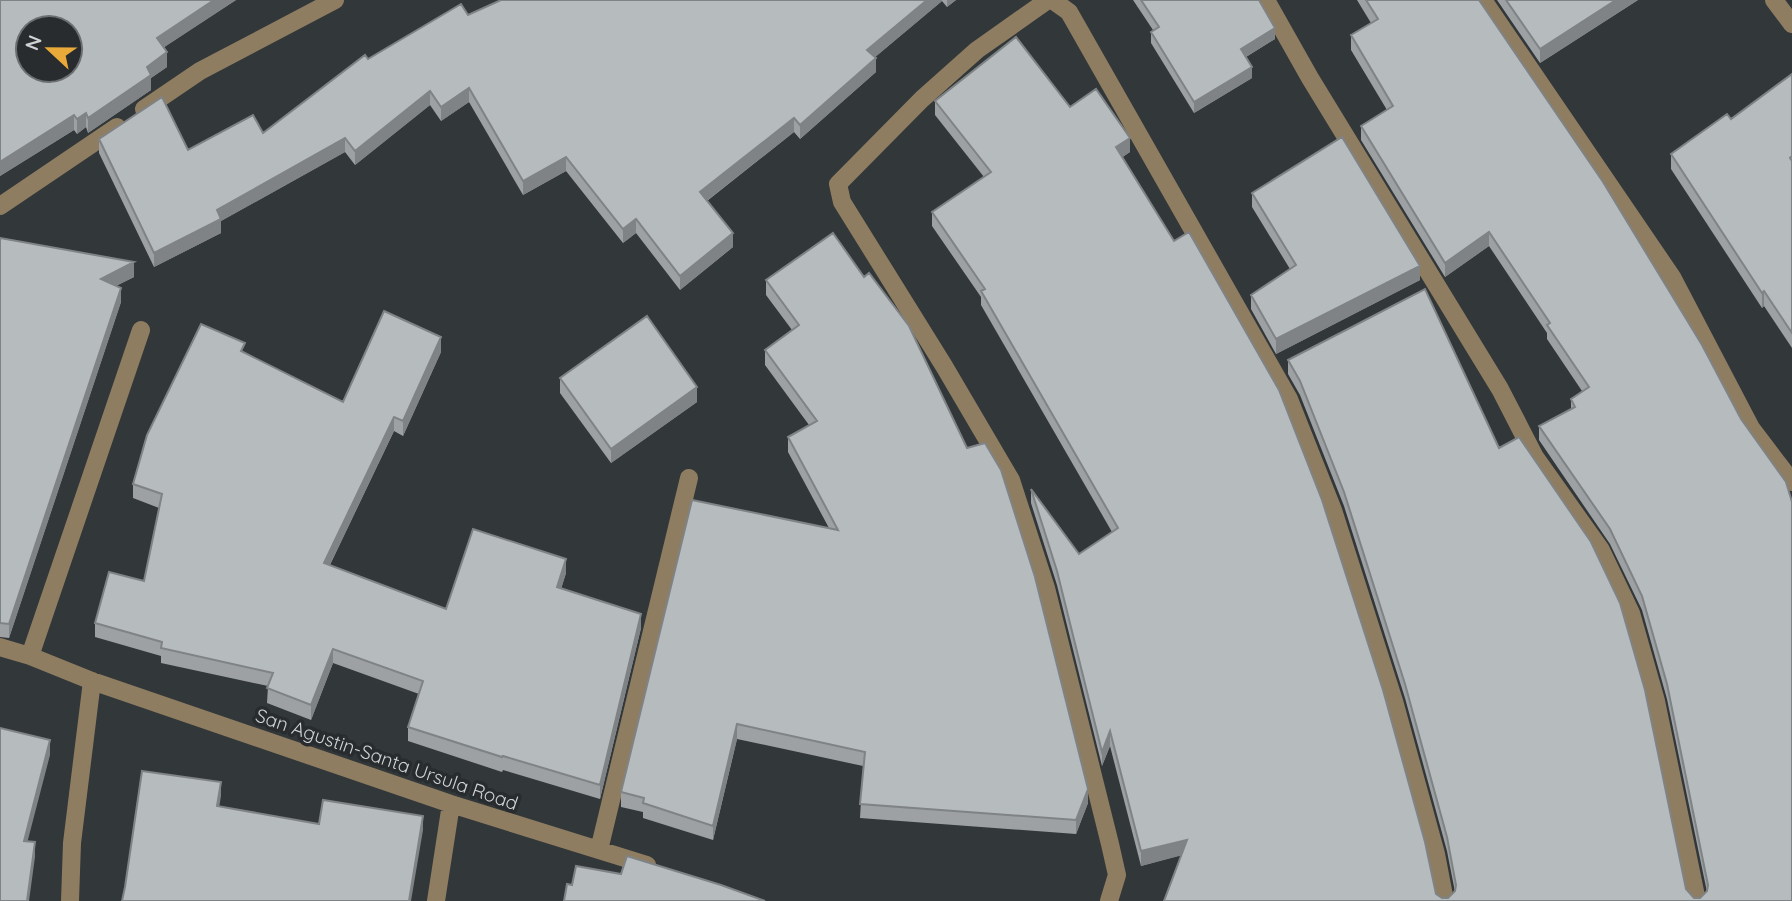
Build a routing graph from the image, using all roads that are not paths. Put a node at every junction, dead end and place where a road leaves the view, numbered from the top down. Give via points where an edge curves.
1 (335, 0) edge
2 (1050, 0) edge
3 (1266, 0) edge
4 (1483, 0) edge
5 (1774, 0) edge
6 (1792, 24) edge
7 (0, 206) edge
8 (141, 330) dead end
9 (689, 478) dead end
10 (1792, 482) edge
11 (0, 647) edge
12 (30, 656) junction
13 (92, 681) junction
14 (451, 804) junction
15 (599, 850) junction
16 (662, 870) edge
17 (69, 901) edge
18 (436, 901) edge
19 (1110, 901) edge
20 (1445, 901) edge
21 (1697, 901) edge

1 - 7 street via 200,71
2 - 19 street via 977,50 838,184 842,202 1011,481 1046,588 1110,844 1117,876
2 - 20 street via 1069,12 1278,366 1333,510 1394,701
3 - 21 street via 1431,288 1500,389 1535,457 1601,550 1632,613 1656,701
4 - 10 street via 1672,277 1751,428
5 - 6 street
8 - 12 street
9 - 15 street
11 - 12 street, San Agustin-Santa Ursula Road
12 - 13 street, San Agustin-Santa Ursula Road
13 - 14 street, San Agustin-Santa Ursula Road
13 - 17 street
14 - 15 street, San Agustin-Santa Ursula Road
14 - 18 street
15 - 16 street, San Agustin-Santa Ursula Road

